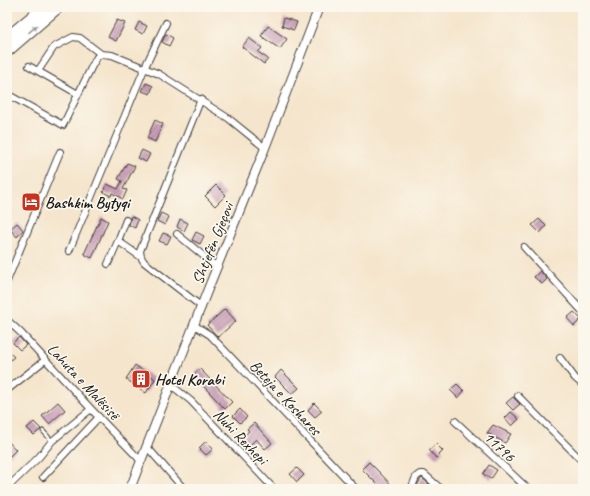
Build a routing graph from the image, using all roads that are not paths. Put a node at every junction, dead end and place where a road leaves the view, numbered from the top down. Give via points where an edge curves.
1 (44, 7) edge
2 (58, 7) edge
3 (309, 7) edge
4 (318, 8) edge
5 (166, 23) dead end
6 (7, 38) edge
7 (7, 50) edge
8 (101, 54) junction
9 (30, 66) dead end
10 (145, 67) junction
11 (38, 71) junction
12 (7, 94) edge
13 (78, 94) junction
14 (201, 99) junction
15 (265, 148) junction
16 (60, 152) dead end
17 (126, 220) dead end
18 (177, 234) dead end
19 (118, 241) junction
20 (524, 247) dead end
21 (69, 251) dead end
22 (141, 257) junction
23 (108, 264) dead end
24 (217, 267) junction
25 (7, 281) edge
26 (202, 307) junction
27 (583, 312) edge
28 (7, 320) edge
29 (194, 325) junction
30 (560, 358) dead end
31 (45, 360) junction
32 (171, 385) junction
33 (583, 385) edge
34 (7, 390) edge
35 (518, 396) dead end
36 (91, 409) junction
37 (99, 417) junction
38 (455, 421) dead end
39 (43, 431) dead end
40 (52, 441) junction
41 (147, 447) junction
42 (141, 461) junction
43 (583, 462) edge
44 (43, 478) dead end
45 (7, 488) edge
46 (130, 489) edge
47 (184, 489) edge
48 (274, 489) edge
49 (356, 489) edge
50 (411, 489) edge
51 (441, 489) edge
52 (528, 489) edge

1 - 6 highway
7 -> 2 highway
3 - 4 lane
4 - 15 street, Shtjefën Gjeçovi
5 - 10 street
8 - 10 street via 112,55
8 - 11 street via 80,38 73,37 54,47
8 - 13 street
9 - 11 street
10 - 14 street
10 - 21 street
11 - 13 street
12 - 13 street via 63,125
14 - 15 street
14 - 22 street via 141,244
15 - 24 street, Shtjefën Gjeçovi
16 - 25 street
17 - 19 street
18 - 24 street
19 - 22 street
19 - 23 street
20 - 27 street
22 - 26 street via 150,267
24 - 26 street, Shtjefën Gjeçovi
26 - 29 street, Shtjefën Gjeçovi
28 - 31 street, Lahuta e Malësisë
29 - 32 street, Shtjefën Gjeçovi
29 - 49 street, Beteja e Koshares via 210,335
30 - 33 street
31 - 34 street
31 - 36 street, Lahuta e Malësisë
32 - 41 street, Shtjefën Gjeçovi
32 - 48 street, Nuhi Rexhepi via 190,401
35 - 43 street
36 - 37 street, Lahuta e Malësisë
36 - 40 street
37 - 42 street, Lahuta e Malësisë
37 - 44 street
38 - 52 street, 11796
39 - 40 lane
40 - 45 street
41 - 42 street, Shtjefën Gjeçovi
41 - 47 street
42 - 46 street, Shtjefën Gjeçovi
50 - 51 street via 420,474 424,474

